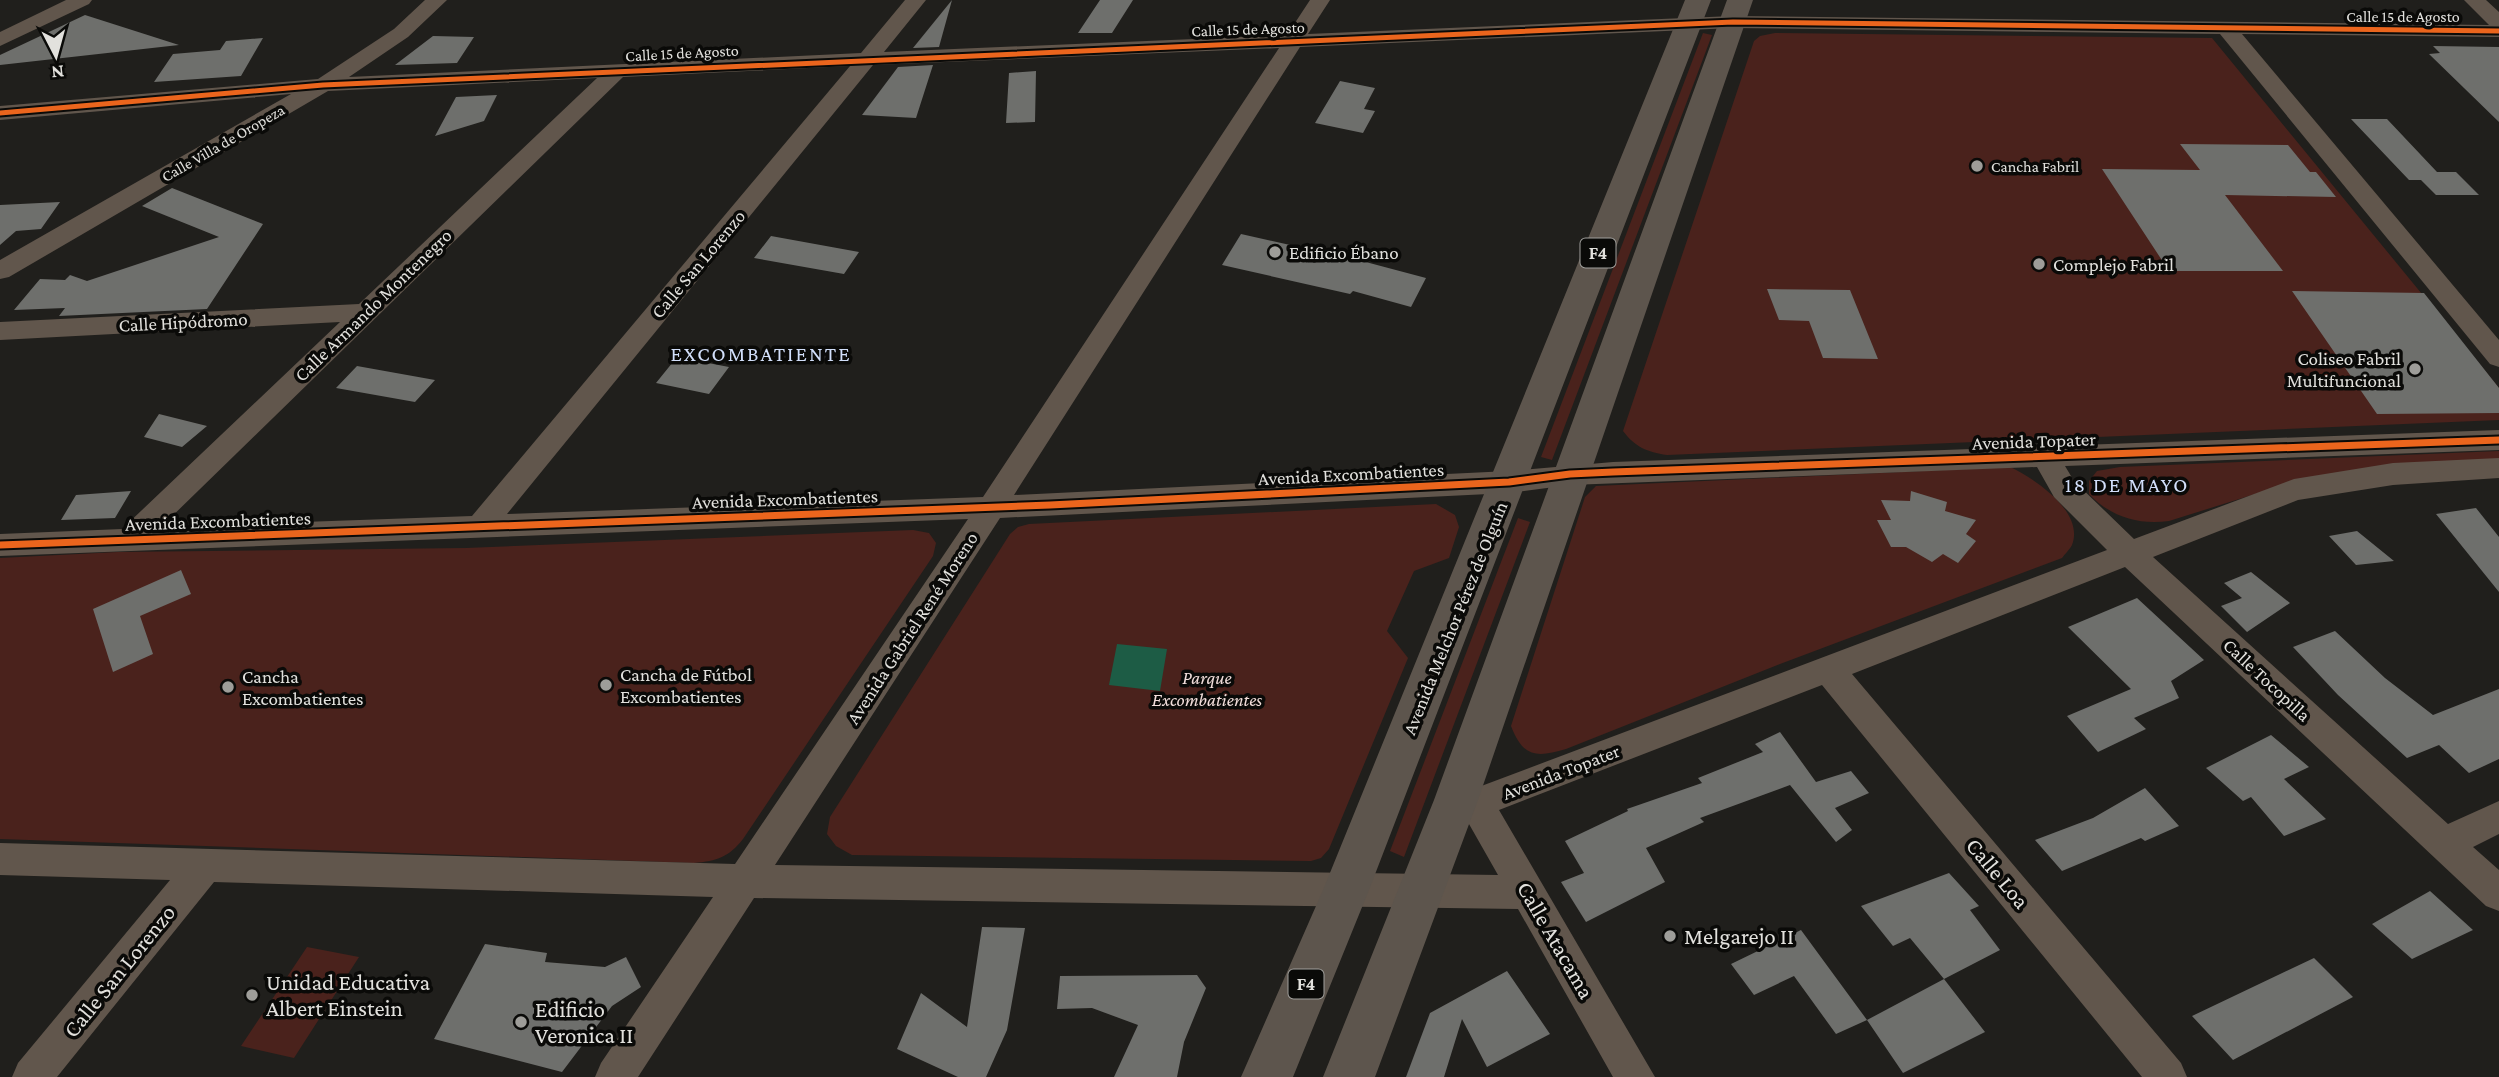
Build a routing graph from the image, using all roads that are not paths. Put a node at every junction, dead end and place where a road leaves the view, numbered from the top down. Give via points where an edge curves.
1 (82, 0) edge
2 (437, 0) edge
3 (916, 0) edge
4 (1320, 0) edge
5 (2474, 0) edge
6 (1737, 11) edge
7 (1693, 12) edge
8 (2499, 23) edge
9 (2226, 28) junction
10 (2499, 31) edge
11 (0, 40) edge
12 (1290, 42) junction
13 (867, 59) junction
14 (617, 71) junction
15 (323, 85) junction
16 (0, 113) edge
17 (0, 271) edge
18 (366, 312) junction
19 (0, 331) edge
20 (2499, 358) edge
21 (2499, 440) edge
22 (2045, 457) junction
23 (2499, 468) edge
24 (1570, 474) junction
25 (1509, 482) junction
26 (992, 506) junction
27 (480, 527) junction
28 (130, 539) junction
29 (0, 545) edge
30 (2127, 552) junction
31 (1829, 670) junction
32 (1466, 802) junction
33 (2499, 817) edge
34 (2445, 843) junction
35 (0, 859) edge
36 (205, 866) junction
37 (745, 881) junction
38 (1346, 890) junction
39 (1419, 891) junction
40 (1528, 892) junction
41 (2499, 894) edge
42 (32, 1077) edge
43 (615, 1077) edge
44 (1267, 1077) edge
45 (1349, 1077) edge
46 (1635, 1077) edge
47 (2167, 1077) edge

1 - 11 street
2 - 15 street, Calle Villa de Oropeza via 401,33
3 - 13 street, Calle San Lorenzo
4 - 12 street, Avenida Gabriel René Moreno
5 - 8 street
6 - 7 street, Calle 15 de Agosto
6 - 9 street, Calle 15 de Agosto
6 - 24 highway, F4
7 - 12 street, Calle 15 de Agosto
7 - 25 highway, Avenida Melchor Pérez de Olguín / F4
9 - 10 street, Calle 15 de Agosto
9 - 20 street
12 - 13 street, Calle 15 de Agosto
12 - 26 street, Avenida Gabriel René Moreno
13 - 14 street, Calle 15 de Agosto
13 - 27 street, Calle San Lorenzo
14 - 15 street, Calle 15 de Agosto
14 - 18 street, Calle Armando Montenegro
15 - 16 street, Calle 15 de Agosto
15 - 17 street, Calle Villa de Oropeza
18 - 19 street, Calle Hipódromo
18 - 28 street, Calle Armando Montenegro
21 - 22 street, Avenida Topater
22 - 24 street, Avenida Topater
22 - 30 street, Calle Tocopilla via 2064,489
23 - 30 street, Avenida Topater via 2393,474 2294,489
24 - 25 street, Avenida Excombatientes
24 - 32 highway, F4
25 - 26 street, Avenida Excombatientes
25 - 38 highway, Avenida Melchor Pérez de Olguín / F4
26 - 27 street, Avenida Excombatientes
26 - 37 street, Avenida Gabriel René Moreno
27 - 28 street, Avenida Excombatientes
28 - 29 street, Avenida Excombatientes
30 - 31 street, Avenida Topater
30 - 34 street, Calle Tocopilla
31 - 32 street, Avenida Topater
31 - 47 street, Calle Loa
32 - 39 highway, F4
32 - 40 street, Calle Atacama
33 - 34 street
34 - 41 street, Calle Tocopilla
35 - 36 street
36 - 37 street
36 - 42 street, Calle San Lorenzo
37 - 38 street
37 - 43 street, Avenida Gabriel René Moreno
38 - 39 street
38 - 44 highway, Avenida Melchor Pérez de Olguín / F4
39 - 40 street
39 - 45 highway, F4
40 - 46 street, Calle Atacama

